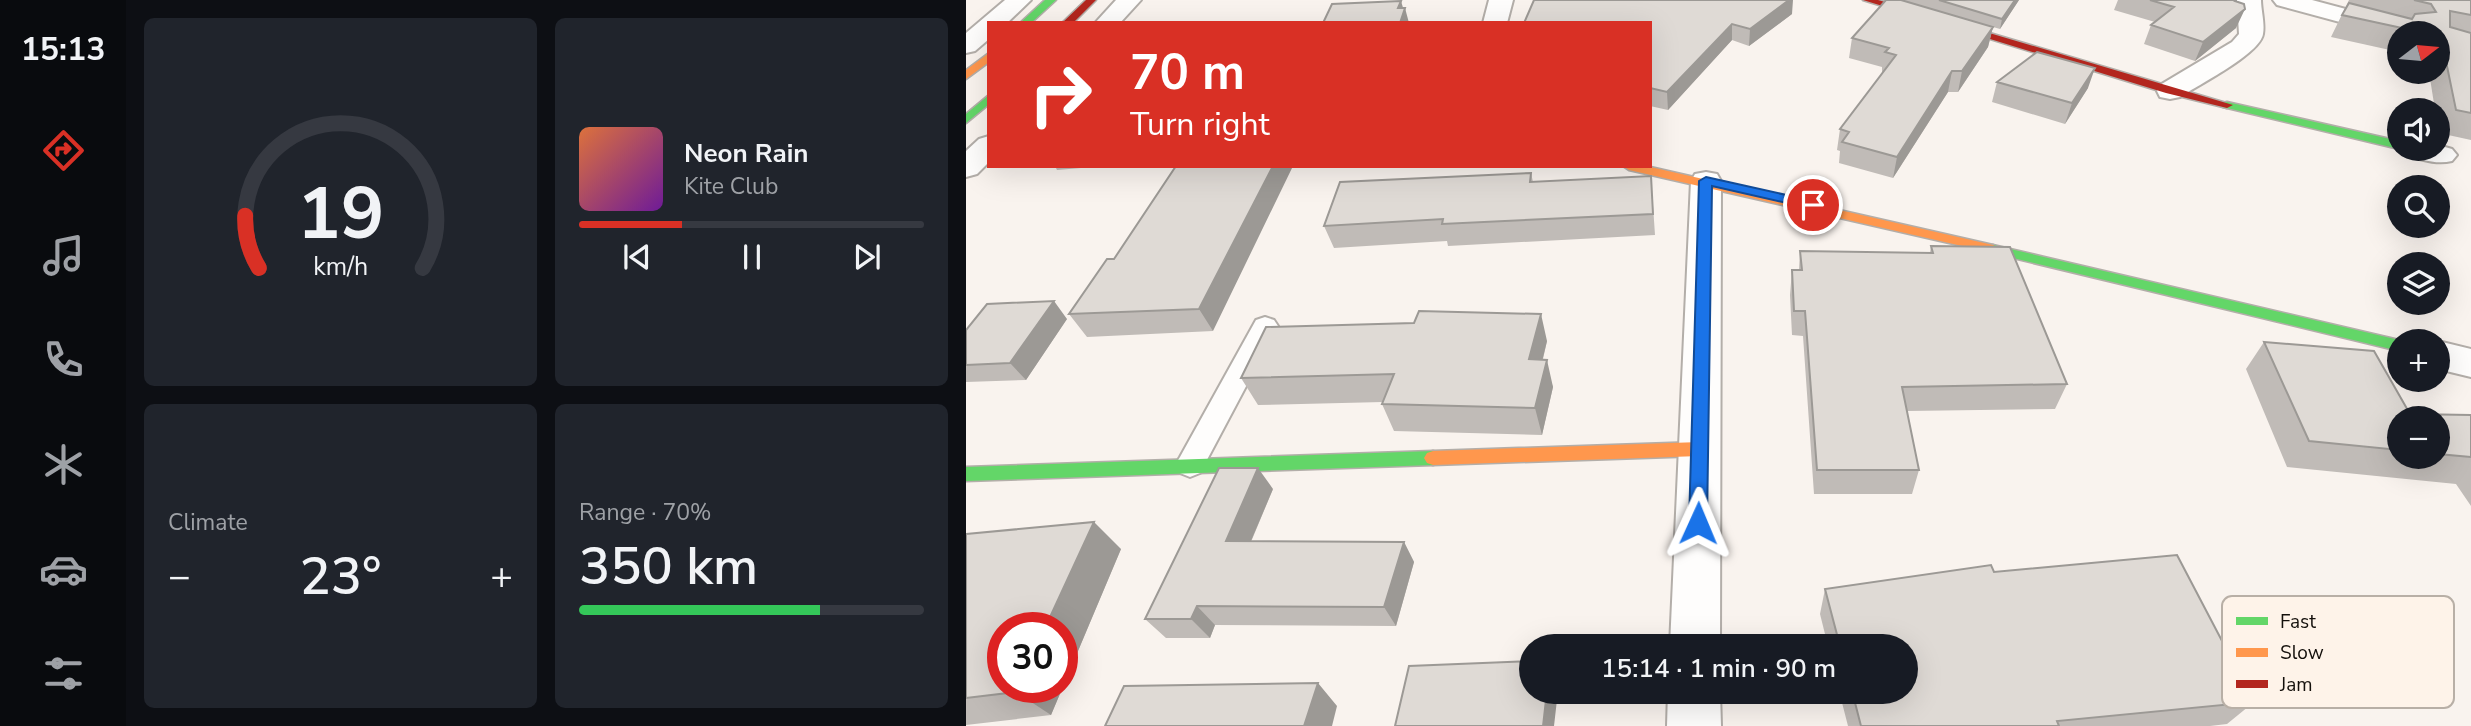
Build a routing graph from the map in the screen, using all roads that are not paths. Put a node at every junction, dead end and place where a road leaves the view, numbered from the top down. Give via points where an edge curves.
1 (1019, 0) edge
2 (1051, 0) edge
3 (1091, 0) edge
4 (1129, 0) edge
5 (1501, 0) edge
6 (1868, 0) edge
7 (2249, 0) edge
8 (2285, 0) edge
9 (995, 21) edge
10 (1027, 21) edge
11 (1070, 21) edge
12 (1109, 21) edge
13 (1496, 21) edge
14 (2387, 27) edge
15 (987, 28) edge
16 (966, 46) edge
17 (987, 57) edge
18 (966, 76) edge
19 (2170, 92) junction
20 (987, 100) edge
21 (966, 120) edge
22 (2387, 142) edge
23 (987, 147) edge
24 (966, 168) edge
25 (1639, 168) edge
26 (1706, 181) junction
27 (1265, 326) edge
28 (2387, 343) edge
29 (2450, 358) edge
30 (2471, 363) edge
31 (1700, 449) junction
32 (1190, 465) junction
33 (966, 474) edge
34 (1695, 634) edge
35 (1695, 704) edge
36 (1694, 726) edge

1 - 9 street
2 - 10 street
3 - 11 street
4 - 12 street
5 - 13 street
6 - 19 street
7 - 19 street via 2251,35 2241,47
8 - 14 street
15 - 16 street
17 - 18 street
19 - 22 street
20 - 21 street
23 - 24 street
25 - 26 street
26 - 28 street
26 - 31 street
27 - 32 lane
29 - 30 street
31 - 32 street
31 - 34 street
32 - 33 street
35 - 36 street

